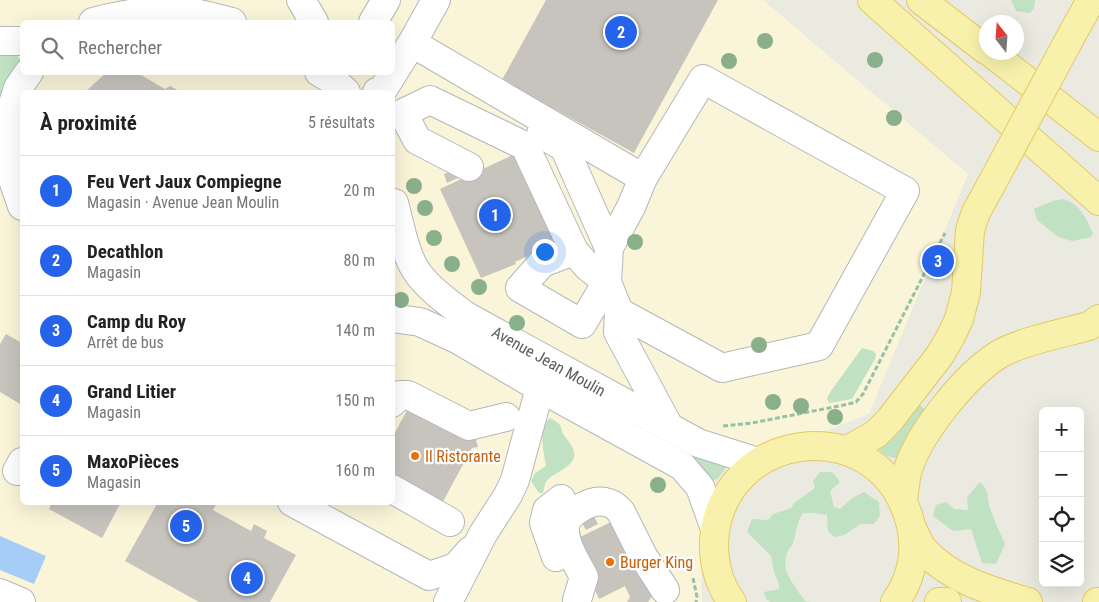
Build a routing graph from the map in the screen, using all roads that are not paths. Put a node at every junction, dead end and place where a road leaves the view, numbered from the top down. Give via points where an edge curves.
1 (217, 0) edge
2 (301, 0) edge
3 (386, 0) edge
4 (436, 0) edge
5 (872, 0) edge
6 (921, 0) edge
7 (1091, 0) edge
8 (157, 6) edge
9 (102, 20) edge
10 (224, 20) edge
11 (232, 20) edge
12 (313, 20) edge
13 (374, 20) edge
14 (0, 41) edge
15 (20, 41) edge
16 (412, 43) junction
17 (979, 45) edge
18 (1000, 60) edge
19 (395, 70) edge
20 (27, 75) edge
21 (392, 75) edge
22 (383, 90) edge
23 (395, 98) edge
24 (1099, 137) edge
25 (3, 143) edge
26 (469, 168) dead end
27 (1099, 176) edge
28 (643, 178) junction
29 (20, 200) edge
30 (1099, 201) edge
31 (395, 210) edge
32 (609, 248) junction
33 (574, 251) junction
34 (607, 282) junction
35 (619, 312) junction
36 (395, 318) edge
37 (1099, 319) edge
38 (540, 388) junction
39 (395, 401) edge
40 (506, 417) dead end
41 (668, 425) junction
42 (846, 451) junction
43 (758, 462) junction
44 (395, 491) edge
45 (561, 499) dead end
46 (902, 499) junction
47 (298, 505) edge
48 (450, 522) dead end
49 (715, 529) junction
50 (913, 530) junction
51 (483, 534) junction
52 (556, 557) dead end
53 (666, 590) dead end
54 (0, 593) edge
55 (723, 596) edge
56 (577, 600) dead end
57 (21, 602) edge
58 (448, 602) edge
59 (896, 602) edge
60 (939, 602) edge
61 (947, 602) edge
62 (1028, 602) edge

1 - 11 street
2 - 12 street
3 - 13 street
4 - 16 street
5 - 27 main road
5 - 30 main road
6 - 17 main road
7 - 42 main road, bridge via 976,212 970,230 966,292 951,336 889,421 876,434
8 - 9 street
8 - 10 street
14 - 15 street
16 - 19 street
16 - 28 street
18 - 24 main road
20 - 25 street via 18,88
21 - 22 street
23 - 32 street via 413,72 428,71 564,147
25 - 29 street
26 - 33 street via 416,140 402,113 430,100 525,146
28 - 32 street
28 - 35 street via 703,79 905,191 819,346 722,368
31 - 41 street, Avenue Jean Moulin via 416,270 440,296 466,316
32 - 34 street
33 - 34 street
33 - 34 street via 542,263 520,288 582,324
34 - 35 street
35 - 41 street via 618,332
36 - 38 street, Avenue Jean Moulin via 420,322 458,339
37 - 46 main road via 1089,326 1011,349 985,365 940,413 920,442 908,470
38 - 49 street, Avenue Jean Moulin via 682,466 700,488
38 - 51 street via 516,480
39 - 40 street via 400,395 408,395 469,426
41 - 43 street, Avenue Jean Moulin via 698,442
42 - 43 main road via 810,445 783,451
42 - 46 main road via 873,465
43 - 49 main road via 730,492 720,510
44 - 48 street
45 - 52 street via 547,510 544,523
46 - 50 main road
47 - 51 street via 429,576 456,567
49 - 55 main road via 716,567
50 - 59 main road via 910,572
50 - 62 main road via 923,549 953,574
51 - 58 street
53 - 56 street via 643,556 617,507 606,502 594,502 572,515 565,525 565,537 584,577
54 - 57 street
60 - 61 main road

